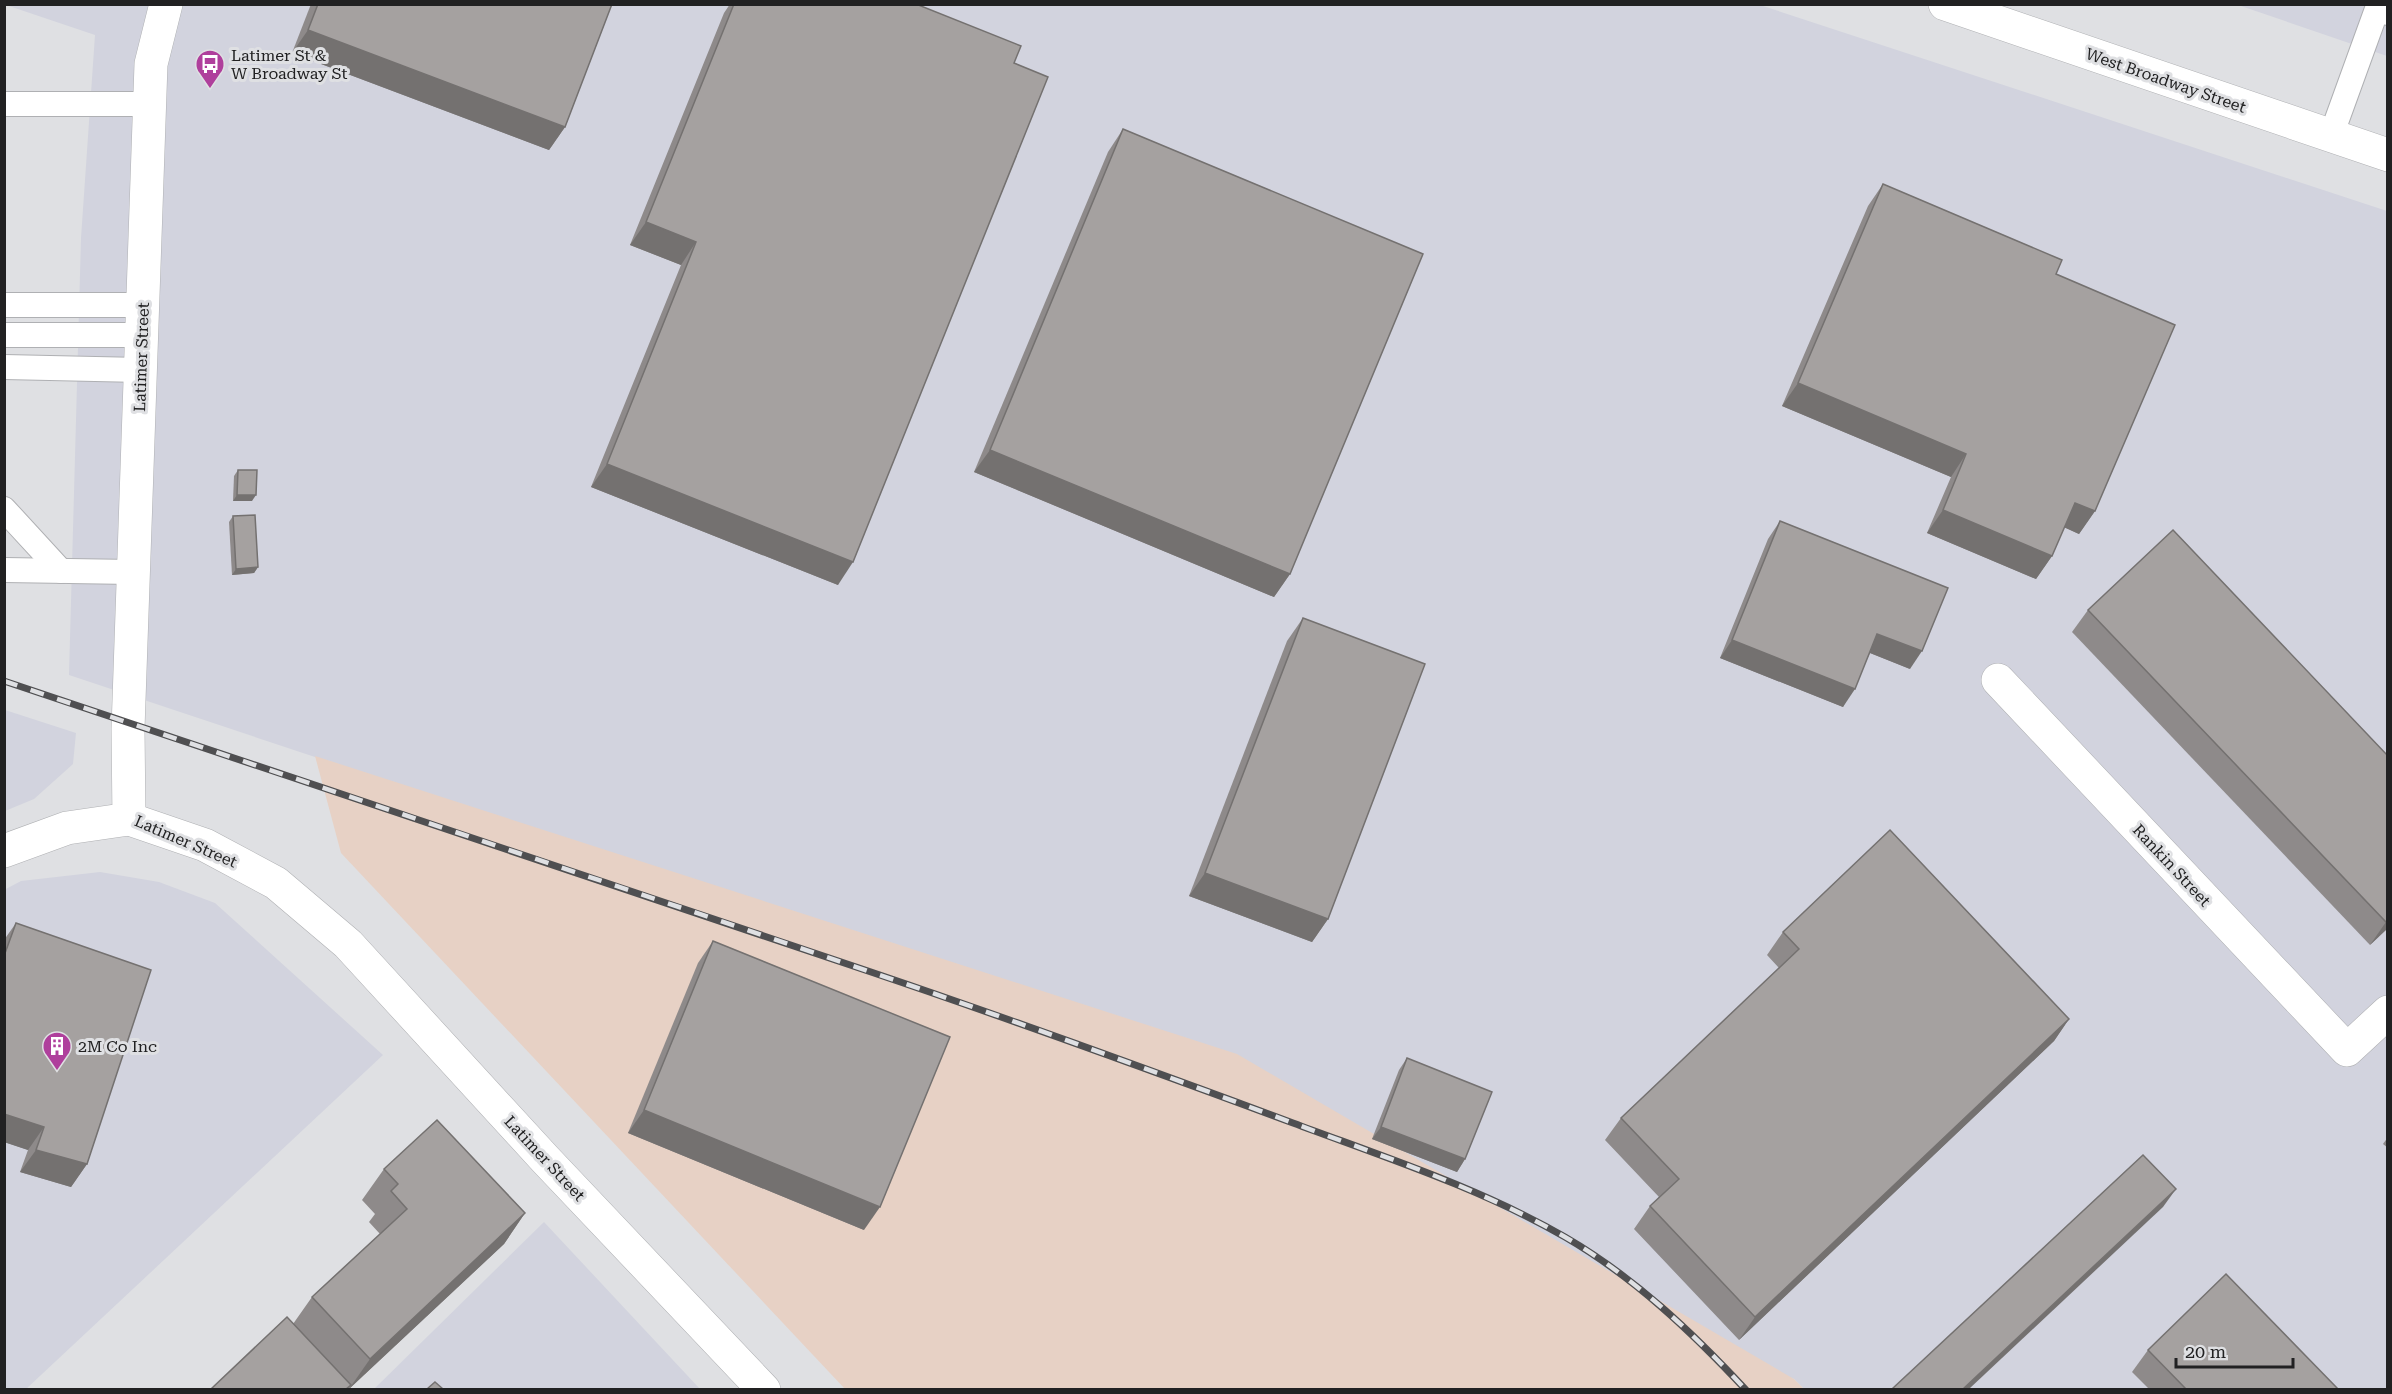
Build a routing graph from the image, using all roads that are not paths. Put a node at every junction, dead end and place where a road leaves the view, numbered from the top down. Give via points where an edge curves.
1 (166, 4) edge
2 (1945, 4) edge
3 (2388, 13) edge
4 (4, 104) edge
5 (149, 104) junction
6 (2331, 136) junction
7 (2388, 155) edge
8 (4, 305) edge
9 (142, 320) junction
10 (4, 335) edge
11 (4, 367) edge
12 (141, 370) junction
13 (4, 509) edge
14 (4, 570) edge
15 (61, 571) junction
16 (133, 572) junction
17 (1998, 680) dead end
18 (129, 819) junction
19 (4, 851) edge
20 (2388, 1012) edge
21 (764, 1389) edge

1 - 5 street, Latimer Street via 151,64
2 - 6 street, West Broadway Street
3 - 6 lane via 2377,9
4 - 5 lane
5 - 9 street, Latimer Street
6 - 7 street, West Broadway Street
8 - 9 lane
9 - 10 lane
9 - 12 street, Latimer Street
11 - 12 lane
12 - 16 street, Latimer Street
13 - 15 lane
14 - 15 lane
15 - 16 lane
16 - 18 street, Latimer Street
17 - 20 street, Rankin Street via 2347,1050
18 - 19 street via 67,828
18 - 21 street, Latimer Street via 205,845 276,883 348,944 544,1159

